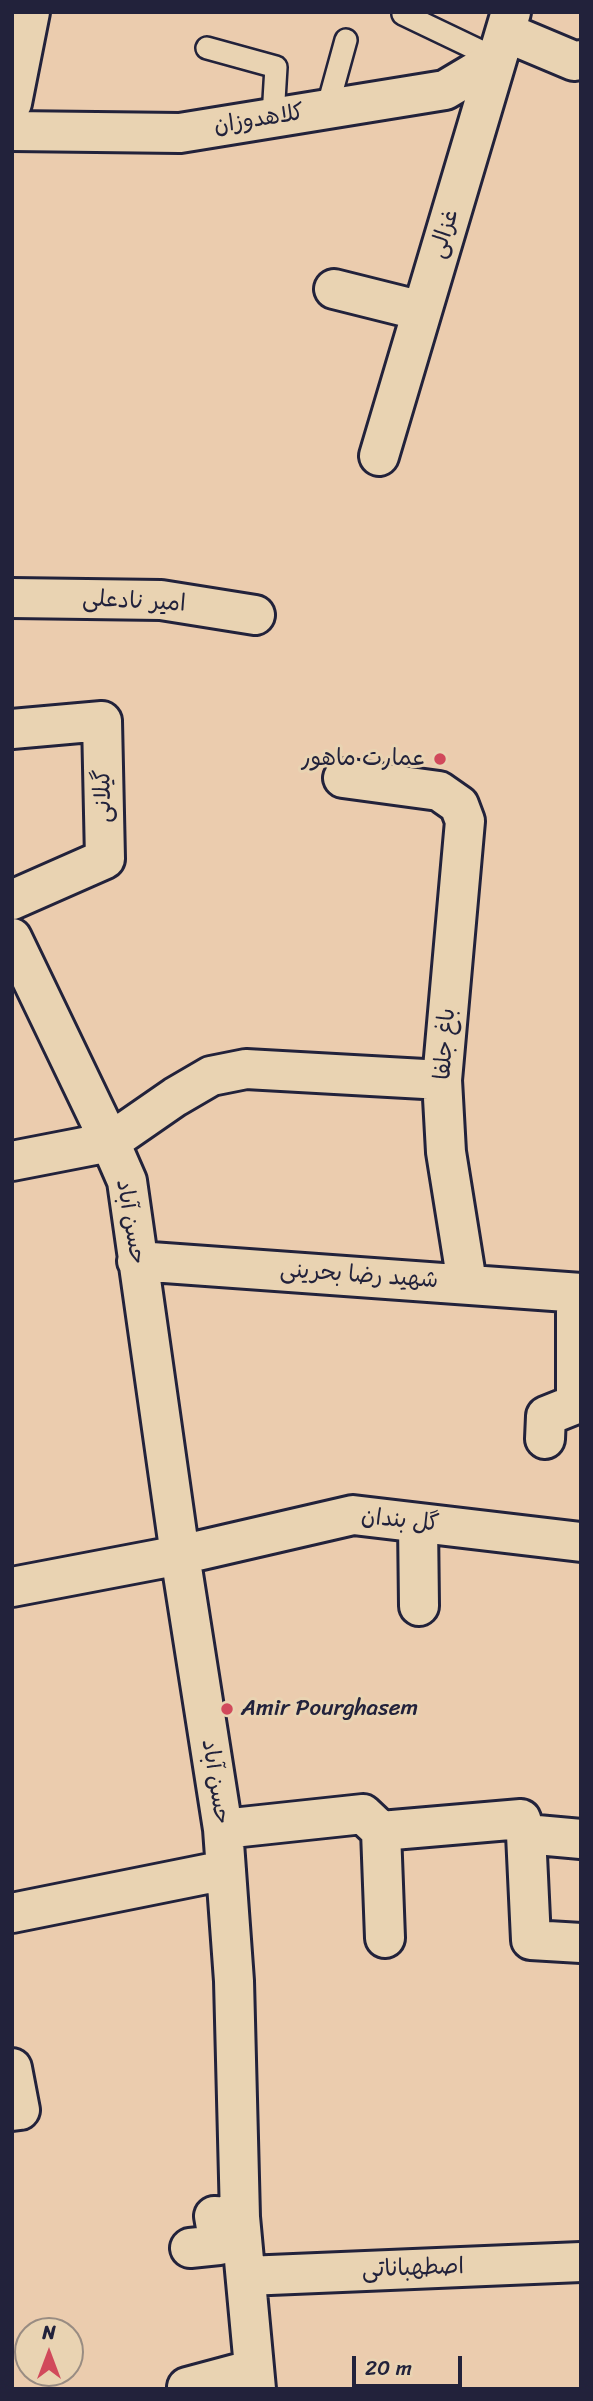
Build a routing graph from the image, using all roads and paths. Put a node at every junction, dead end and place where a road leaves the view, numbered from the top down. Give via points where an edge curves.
1 (30, 12) edge
2 (403, 14) edge
3 (504, 34) edge
4 (346, 40) dead end
5 (207, 48) dead end
6 (581, 60) edge
7 (12, 103) edge
8 (327, 109) junction
9 (273, 117) junction
10 (12, 131) edge
11 (334, 289) dead end
12 (422, 311) junction
13 (379, 456) dead end
14 (12, 597) edge
15 (255, 615) dead end
16 (12, 729) edge
17 (343, 778) dead end
18 (12, 900) edge
19 (13, 942) edge
20 (442, 1080) junction
21 (110, 1142) junction
22 (12, 1161) edge
23 (138, 1261) junction
24 (467, 1283) junction
25 (578, 1293) edge
26 (578, 1402) edge
27 (545, 1438) dead end
28 (418, 1523) junction
29 (581, 1542) edge
30 (180, 1555) junction
31 (12, 1587) edge
32 (419, 1606) dead end
33 (223, 1829) junction
34 (381, 1831) junction
35 (526, 1834) junction
36 (581, 1839) edge
37 (226, 1870) junction
38 (12, 1913) edge
39 (385, 1938) dead end
40 (581, 1943) edge
41 (12, 2068) edge
42 (12, 2111) edge
43 (240, 2217) junction
44 (190, 2248) dead end
45 (581, 2262) edge
46 (246, 2276) junction
47 (255, 2379) edge
48 (187, 2387) edge

1 - 7 street
2 - 3 lane
3 - 6 street
3 - 8 street, کلاهدوزان via 445,90
3 - 12 street, غزالی
4 - 8 lane
5 - 9 lane via 276,67
8 - 9 street, کلاهدوزان
9 - 10 street, کلاهدوزان via 180,133
11 - 12 street
12 - 13 street, غزالی
14 - 15 street, امیر نادعلی via 161,600
16 - 18 street, گیلانی via 102,721 105,859
17 - 20 street, باغ جلفا via 439,791 459,804 465,821
19 - 21 street
20 - 21 street via 246,1069 211,1076
20 - 24 street, باغ جلفا via 446,1152
21 - 22 street
21 - 23 street, حسن آباد via 127,1181
23 - 24 street, شهید رضا بحرینی
23 - 30 street, حسن آباد
24 - 25 street, شهید رضا بحرینی
25 - 26 street
26 - 27 street via 546,1416
28 - 29 street, گل بندان
28 - 30 street, گل بندان via 353,1515
28 - 32 street
30 - 31 street, گل بندان
30 - 33 street, حسن آباد
33 - 34 street via 363,1814
33 - 37 street, حسن آباد
34 - 35 street via 521,1819
34 - 39 street
35 - 36 street
35 - 40 street via 531,1940
37 - 38 street
37 - 43 street, حسن آباد via 234,1981
41 - 42 street via 20,2110
43 - 44 street via 214,2216 219,2245
43 - 46 street, حسن آباد
45 - 46 street, اصطهباناتی
46 - 47 street, حسن آباد
47 - 48 street

